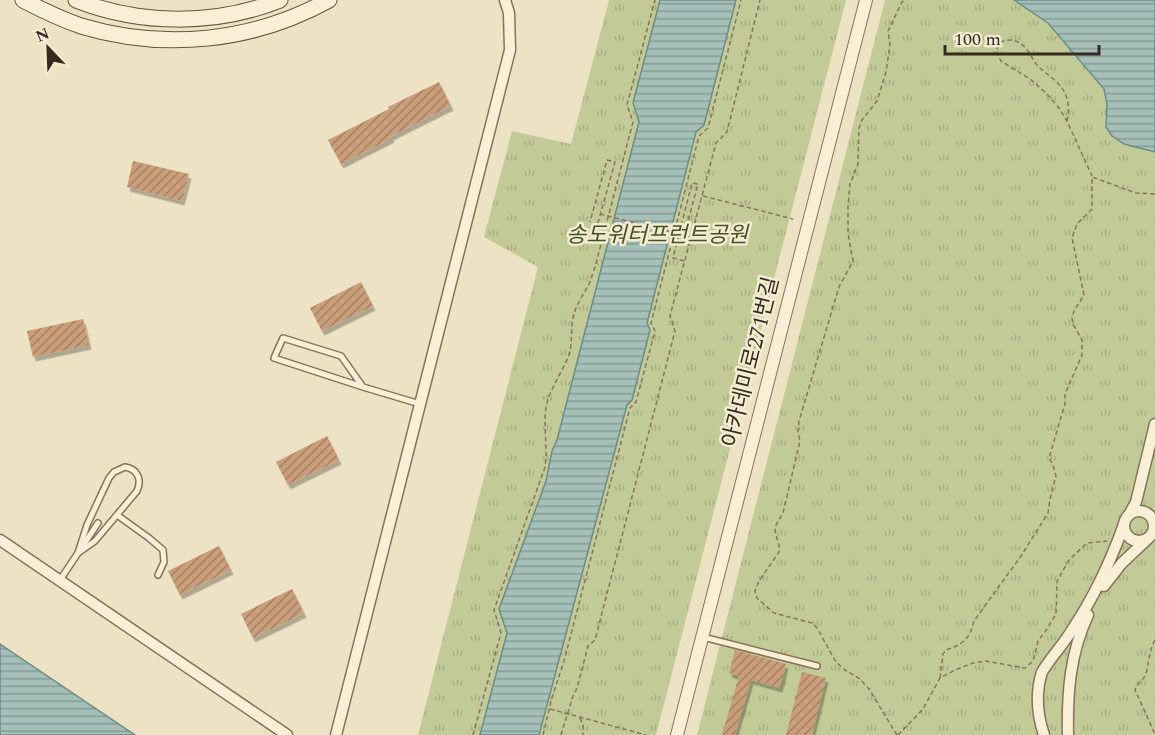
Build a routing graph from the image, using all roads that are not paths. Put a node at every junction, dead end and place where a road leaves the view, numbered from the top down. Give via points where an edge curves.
1 (23, 0) edge
2 (76, 0) edge
3 (280, 0) edge
4 (329, 0) edge
5 (505, 0) edge
6 (866, 0) edge
7 (363, 387) junction
8 (420, 404) junction
9 (1155, 424) edge
10 (1139, 507) junction
11 (117, 515) junction
12 (1126, 520) junction
13 (98, 523) dead end
14 (1153, 528) edge
15 (0, 540) edge
16 (78, 553) junction
17 (158, 575) dead end
18 (60, 580) junction
19 (703, 637) junction
20 (817, 666) dead end
21 (287, 735) edge
22 (336, 735) edge
23 (677, 735) edge
24 (1044, 735) edge
25 (1068, 735) edge

1 - 4 main road via 80,26 170,40 252,31
2 - 3 main road via 120,14 169,19 219,16
5 - 8 street via 510,50
6 - 19 street, 아카데미로271번길
7 - 7 lane via 341,356 283,338 274,358
7 - 8 lane
8 - 22 street
9 - 10 street
10 - 12 street
10 - 14 street via 1150,517
11 - 16 lane via 95,541
11 - 16 lane via 140,485 131,468 120,469 109,478
11 - 17 lane via 163,550 164,561
12 - 14 street via 1126,534 1139,541
12 - 24 street via 1095,591 1042,672 1037,701
13 - 16 lane
14 - 25 street via 1107,580 1078,638 1070,678
15 - 18 street
16 - 18 lane
18 - 21 street
19 - 20 lane
19 - 23 street, 아카데미로271번길

